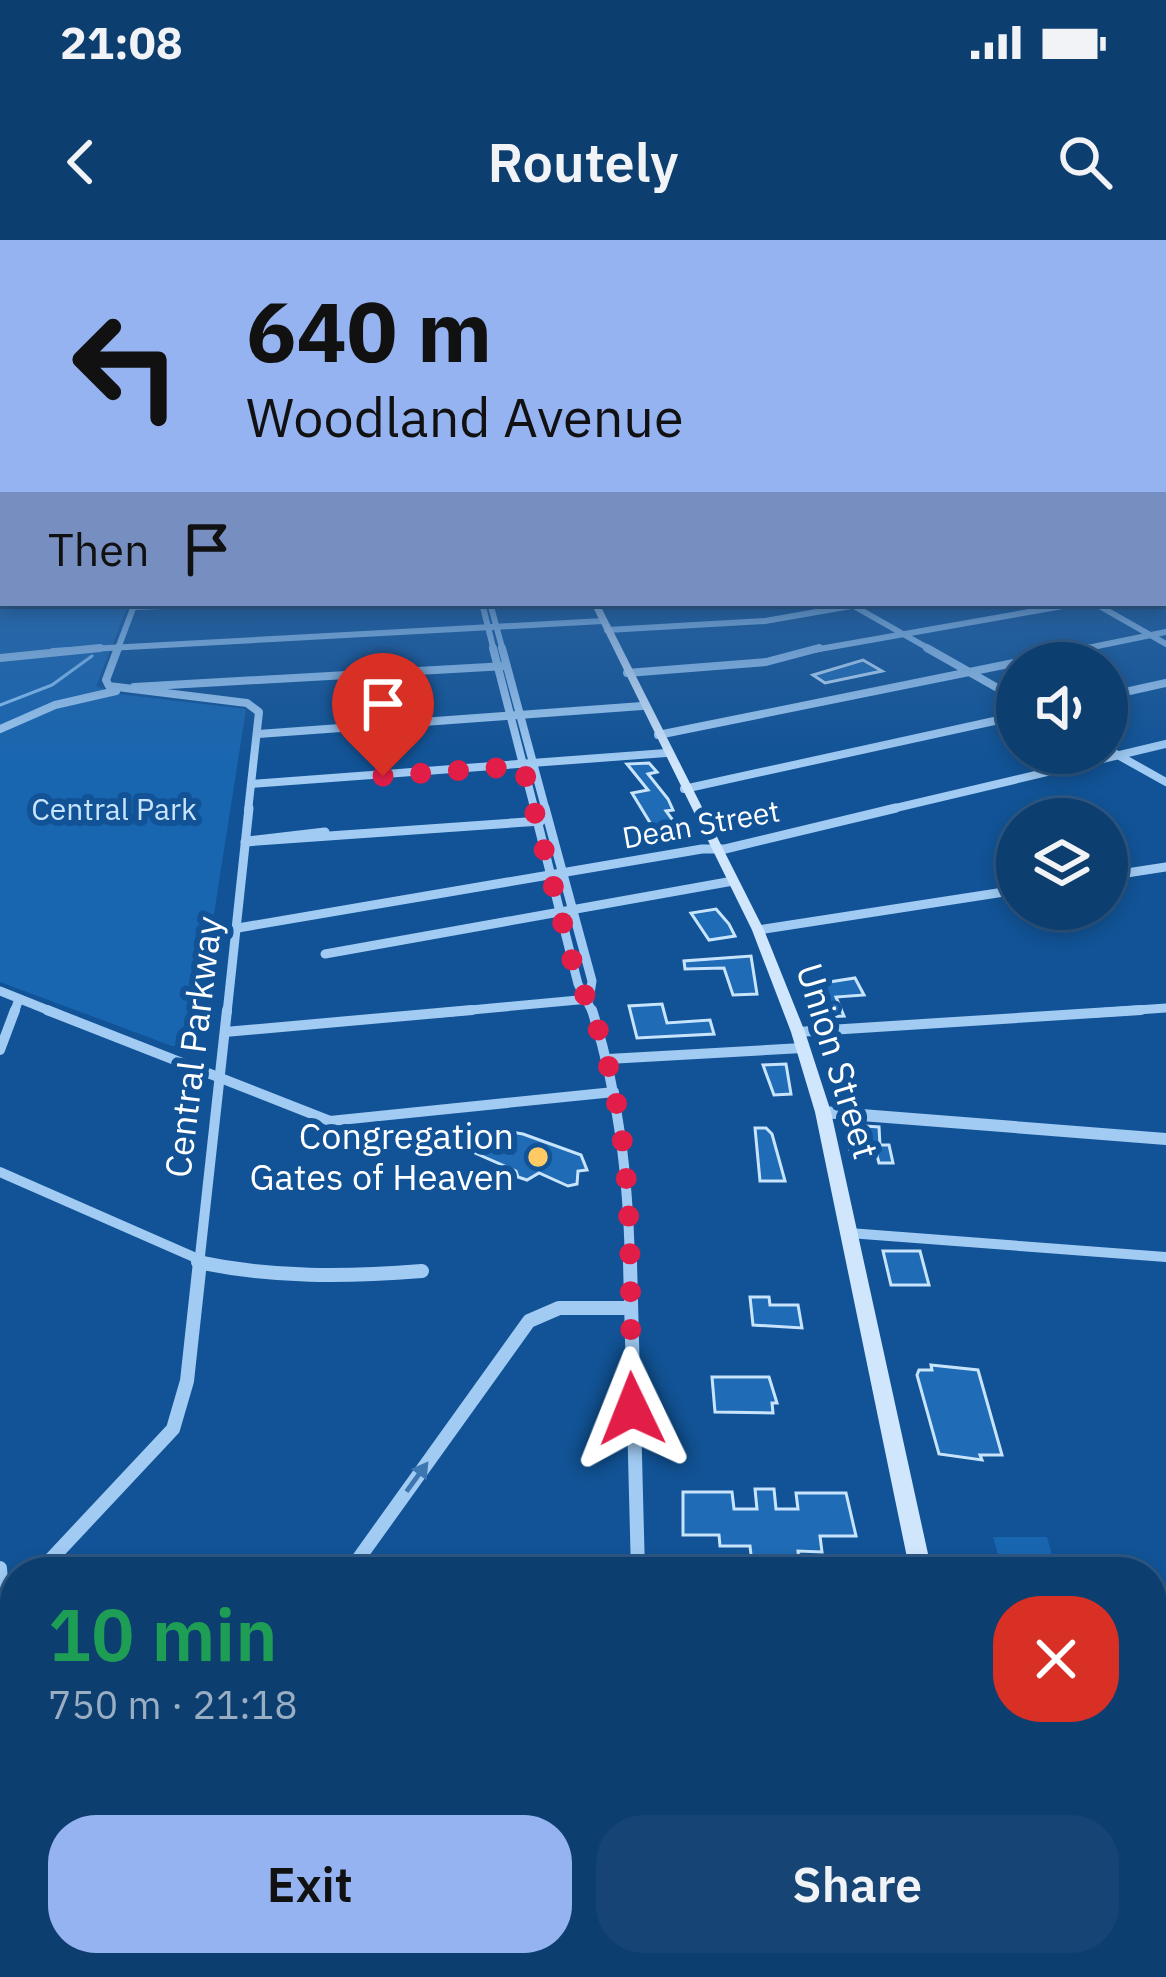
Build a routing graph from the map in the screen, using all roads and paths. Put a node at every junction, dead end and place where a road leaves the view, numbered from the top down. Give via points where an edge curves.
1 (136, 606) edge
2 (487, 606) edge
3 (596, 606) edge
4 (841, 606) edge
5 (855, 606) edge
6 (1064, 606) edge
7 (1099, 606) edge
8 (605, 625) junction
9 (492, 627) junction
10 (1166, 632) edge
11 (906, 636) junction
12 (1149, 636) junction
13 (1166, 644) edge
14 (126, 646) junction
15 (0, 658) edge
16 (501, 666) junction
17 (969, 671) junction
18 (626, 673) junction
19 (1166, 683) edge
20 (996, 687) edge
21 (124, 689) junction
22 (1128, 691) edge
23 (642, 706) junction
24 (515, 715) junction
25 (996, 721) edge
26 (0, 729) edge
27 (258, 734) junction
28 (658, 735) junction
29 (1166, 744) edge
30 (666, 753) junction
31 (1128, 753) edge
32 (1128, 760) edge
33 (535, 762) junction
34 (522, 764) junction
35 (1036, 774) edge
36 (1166, 782) edge
37 (252, 784) junction
38 (684, 789) junction
39 (547, 817) junction
40 (535, 818) junction
41 (245, 842) junction
42 (714, 848) junction
43 (1166, 867) edge
44 (1128, 873) edge
45 (556, 875) junction
46 (733, 881) junction
47 (996, 893) edge
48 (565, 911) junction
49 (238, 928) junction
50 (758, 930) junction
51 (325, 954) dead end
52 (0, 991) edge
53 (19, 999) junction
54 (589, 999) junction
55 (1166, 1008) edge
56 (225, 1032) junction
57 (800, 1040) junction
58 (0, 1050) edge
59 (608, 1059) junction
60 (221, 1077) junction
61 (614, 1092) junction
62 (823, 1112) junction
63 (1166, 1139) edge
64 (0, 1172) edge
65 (849, 1233) junction
66 (1166, 1257) edge
67 (198, 1262) junction
68 (422, 1271) dead end
69 (628, 1308) junction
70 (53, 1557) edge
71 (360, 1557) edge
72 (637, 1557) edge
73 (918, 1557) edge

1 - 14 street
2 - 9 street
3 - 8 main road, Union Street
4 - 8 street via 754,622
5 - 11 street
6 - 11 street
7 - 12 street
8 - 9 street
8 - 18 main road, Union Street
9 - 14 street
9 - 16 street
10 - 12 street
11 - 17 street
11 - 18 street via 845,640 760,662
12 - 13 street
12 - 17 street
14 - 15 street
14 - 21 street via 106,680
16 - 21 street
16 - 24 street
17 - 20 street
17 - 28 street
18 - 23 main road, Union Street
19 - 22 street
21 - 26 street
21 - 27 street via 247,703 259,712
23 - 24 street
23 - 28 main road, Union Street
24 - 27 street
24 - 33 street
24 - 34 street
25 - 38 street
27 - 37 street, Central Parkway
28 - 30 main road, Union Street
29 - 31 street, Dean Street
30 - 33 street
30 - 38 main road, Union Street
32 - 36 street
33 - 34 street
33 - 39 street
34 - 37 street
34 - 40 street
35 - 42 street, Dean Street
37 - 41 street, Central Parkway
38 - 42 main road, Union Street
39 - 40 street
39 - 45 street
40 - 41 street
40 - 45 street
41 - 49 street, Central Parkway
42 - 45 street, Dean Street
42 - 46 main road, Union Street
43 - 44 street
45 - 48 street
45 - 49 street, Dean Street
46 - 48 street
46 - 50 main road, Union Street
47 - 50 street
48 - 51 street
48 - 54 street via 578,984
49 - 56 street, Central Parkway
50 - 57 main road, Union Street
52 - 53 street
53 - 58 street
53 - 60 street
54 - 56 street
54 - 59 street
55 - 57 street
56 - 60 street, Central Parkway
57 - 59 street
57 - 62 main road, Union Street
59 - 61 street
60 - 61 street via 330,1121
60 - 67 street, Central Parkway
61 - 69 street via 628,1164
62 - 63 street
62 - 65 main road, Union Street
64 - 67 street
65 - 66 street
65 - 73 main road, Union Street
67 - 68 street via 342,1277
67 - 70 street, Central Parkway via 187,1381 173,1429
71 -> 69 street via 529,1321 559,1308
69 - 72 street

